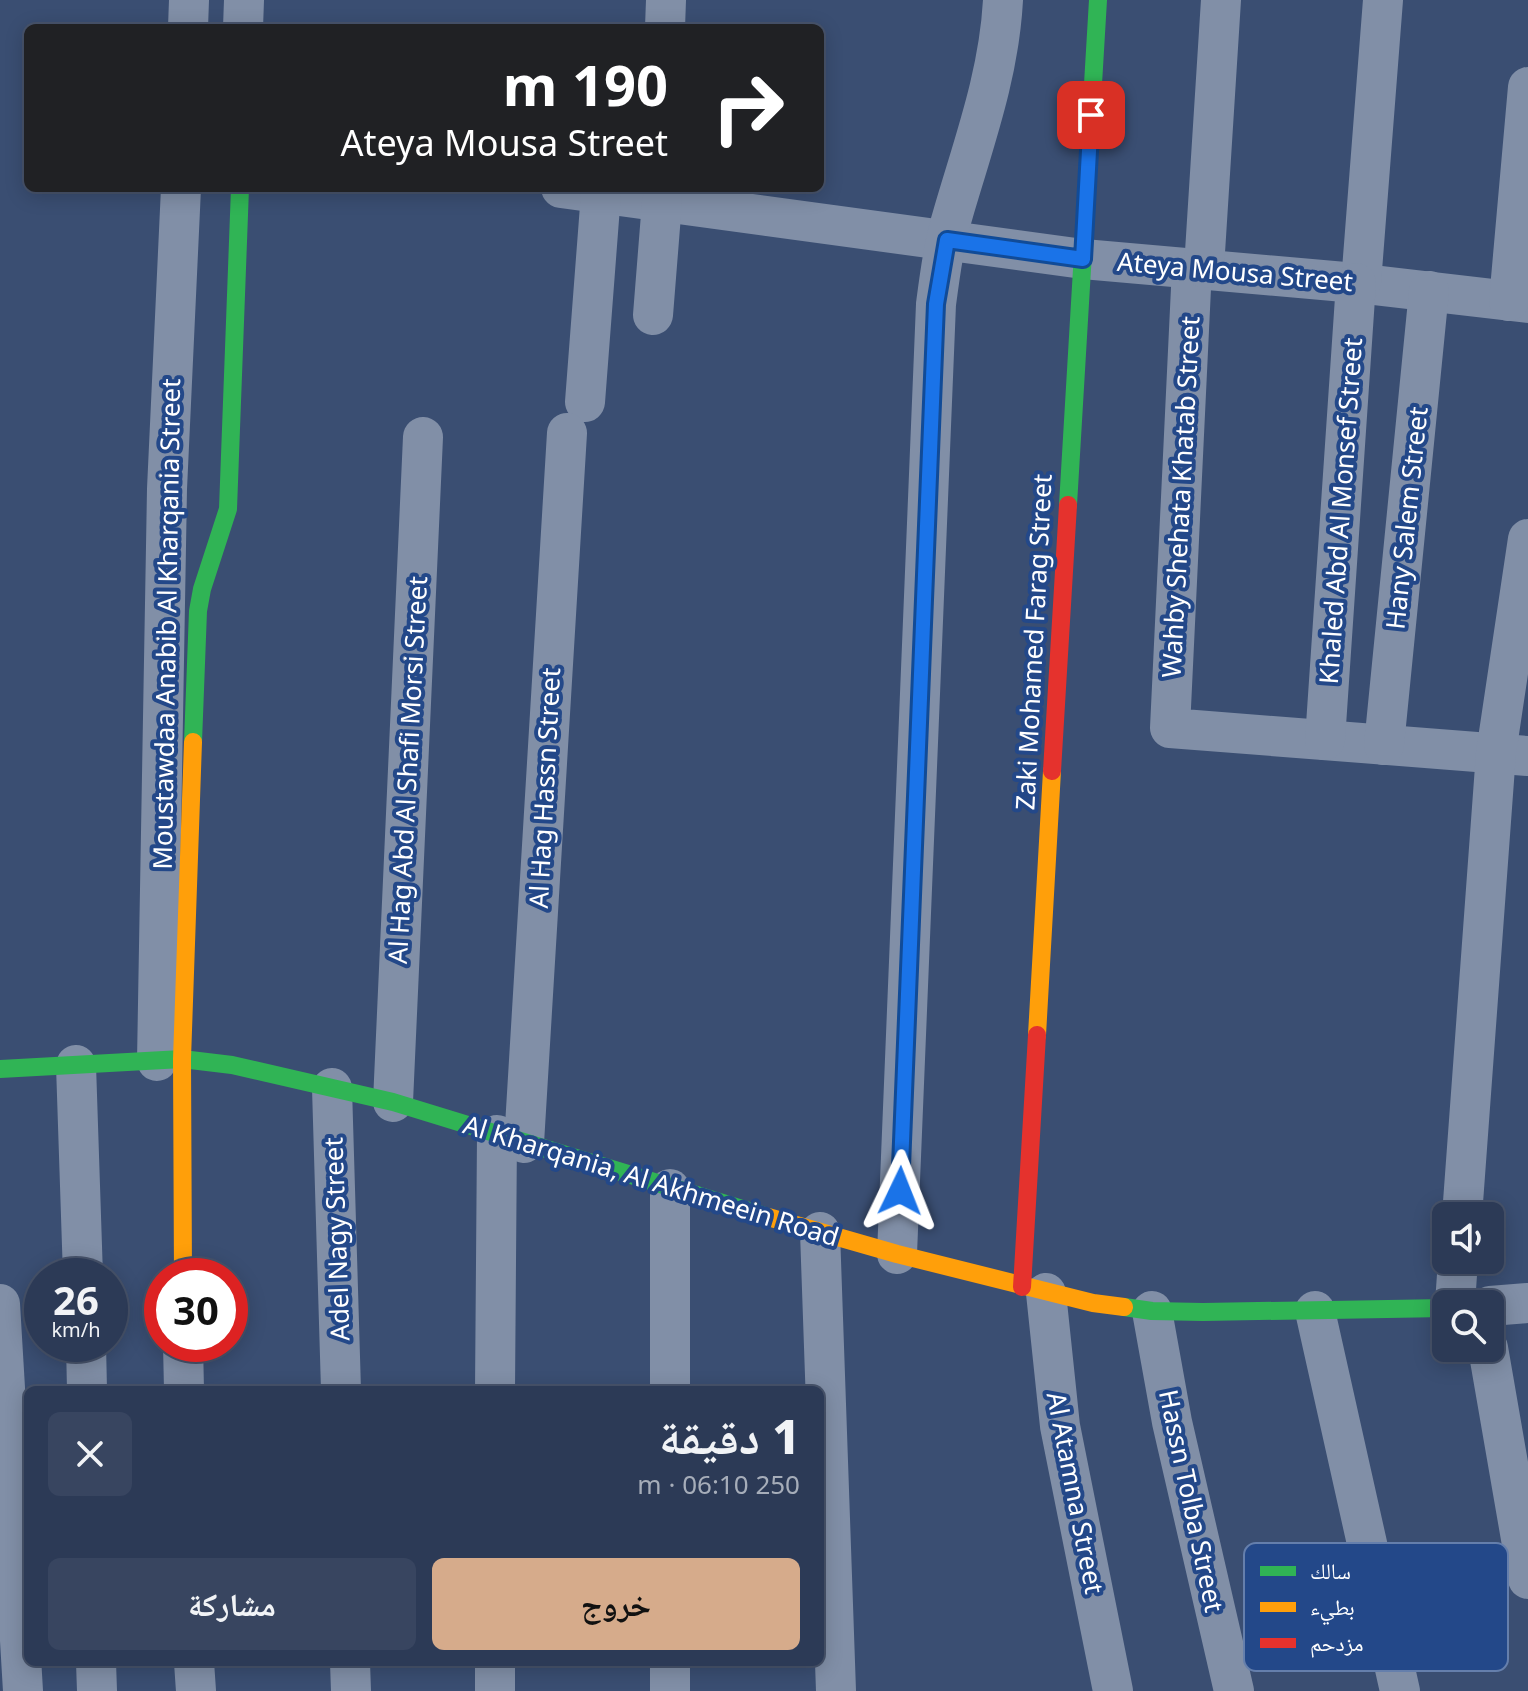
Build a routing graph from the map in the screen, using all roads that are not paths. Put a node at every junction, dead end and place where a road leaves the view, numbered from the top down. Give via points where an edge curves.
1 (189, 0) edge
2 (244, 0) edge
3 (666, 0) edge
4 (1003, 0) edge
5 (1098, 0) edge
6 (1221, 0) edge
7 (1383, 0) edge
8 (188, 24) edge
9 (243, 24) edge
10 (665, 24) edge
11 (1528, 87) edge
12 (181, 192) edge
13 (240, 192) edge
14 (593, 192) edge
15 (601, 193) junction
16 (658, 197) edge
17 (947, 240) junction
18 (1083, 259) junction
19 (1198, 267) junction
20 (1359, 283) junction
21 (1429, 291) junction
22 (1518, 302) edge
23 (653, 315) dead end
24 (423, 437) dead end
25 (1528, 539) edge
26 (1325, 740) junction
27 (1384, 745) junction
28 (1512, 754) edge
29 (170, 1060) junction
30 (76, 1065) junction
31 (0, 1069) edge
32 (332, 1088) junction
33 (393, 1102) junction
34 (510, 1139) junction
35 (670, 1189) junction
36 (1464, 1202) edge
37 (820, 1232) junction
38 (897, 1254) junction
39 (82, 1258) edge
40 (182, 1258) edge
41 (1034, 1290) junction
42 (1528, 1303) edge
43 (0, 1304) edge
44 (1504, 1305) edge
45 (1432, 1308) edge
46 (1152, 1311) junction
47 (1315, 1311) junction
48 (86, 1362) edge
49 (183, 1362) edge
50 (1490, 1362) edge
51 (87, 1386) edge
52 (184, 1386) edge
53 (341, 1386) edge
54 (495, 1386) edge
55 (670, 1386) edge
56 (1367, 1543) edge
57 (1528, 1579) edge
58 (96, 1666) edge
59 (194, 1666) edge
60 (350, 1666) edge
61 (495, 1666) edge
62 (670, 1666) edge
63 (1396, 1671) edge
64 (23, 1691) edge
65 (97, 1691) edge
66 (196, 1691) edge
67 (351, 1691) edge
68 (495, 1691) edge
69 (670, 1691) edge
70 (836, 1691) edge
71 (1113, 1691) edge
72 (1234, 1691) edge
73 (1400, 1691) edge

1 - 8 street
2 - 9 street
3 - 10 street
4 - 17 street via 992,83
5 - 18 street, Zaki Mohamed Farag Street
6 - 19 street, Wahby Shehata Khatab Street
7 - 20 street, Khaled Abd Al Monsef Street
11 - 22 street
12 - 29 street, Moustawdaa Anabib Al Kharqania Street via 167,489
13 - 29 street, Moustawdaa Anabib Al Kharqania Street via 228,509 198,611
14 - 15 street, Ateya Mousa Street
15 - 16 street, Ateya Mousa Street
15 - 34 street, Al Hag Hassn Street
16 - 17 street, Ateya Mousa Street
16 - 23 street
17 - 18 street, Ateya Mousa Street
17 - 38 street via 936,304
18 - 19 street, Ateya Mousa Street
18 - 41 street, Zaki Mohamed Farag Street
19 - 20 street, Ateya Mousa Street
19 - 26 street, Wahby Shehata Khatab Street via 1170,728
20 - 21 street, Ateya Mousa Street
20 - 26 street, Khaled Abd Al Monsef Street
21 - 22 street, Ateya Mousa Street
21 - 27 street, Hany Salem Street
24 - 33 street, Al Hag Abd Al Shafi Morsi Street
25 - 28 street
26 - 27 street
27 - 28 street
28 - 36 street
29 - 30 street, Al Kharqania, Al Akhmeein Road
29 - 32 street, Al Kharqania, Al Akhmeein Road via 232,1065
29 - 40 street
30 - 31 street, Al Kharqania, Al Akhmeein Road
30 - 39 street
32 - 33 street, Al Kharqania, Al Akhmeein Road
32 - 53 street, Adel Nagy Street
33 - 34 street, Al Kharqania, Al Akhmeein Road
34 - 35 street, Al Kharqania, Al Akhmeein Road
34 - 54 street, Al Hag Hassn Street
35 - 37 street, Al Kharqania, Al Akhmeein Road
35 - 55 street
37 - 38 street, Al Kharqania, Al Akhmeein Road
37 - 70 street
38 - 41 street, Al Kharqania, Al Akhmeein Road
41 - 46 street, Al Kharqania, Al Akhmeein Road
41 - 71 street, Al Atamna Street
42 - 44 street
43 - 64 street
45 - 47 street, Al Kharqania, Al Akhmeein Road
46 - 47 street, Al Kharqania, Al Akhmeein Road
46 - 72 street, Hassn Tolba Street
47 - 56 street
48 - 51 street
49 - 52 street
50 - 57 street
58 - 65 street
59 - 66 street
60 - 67 street
61 - 68 street
62 - 69 street
63 - 73 street

